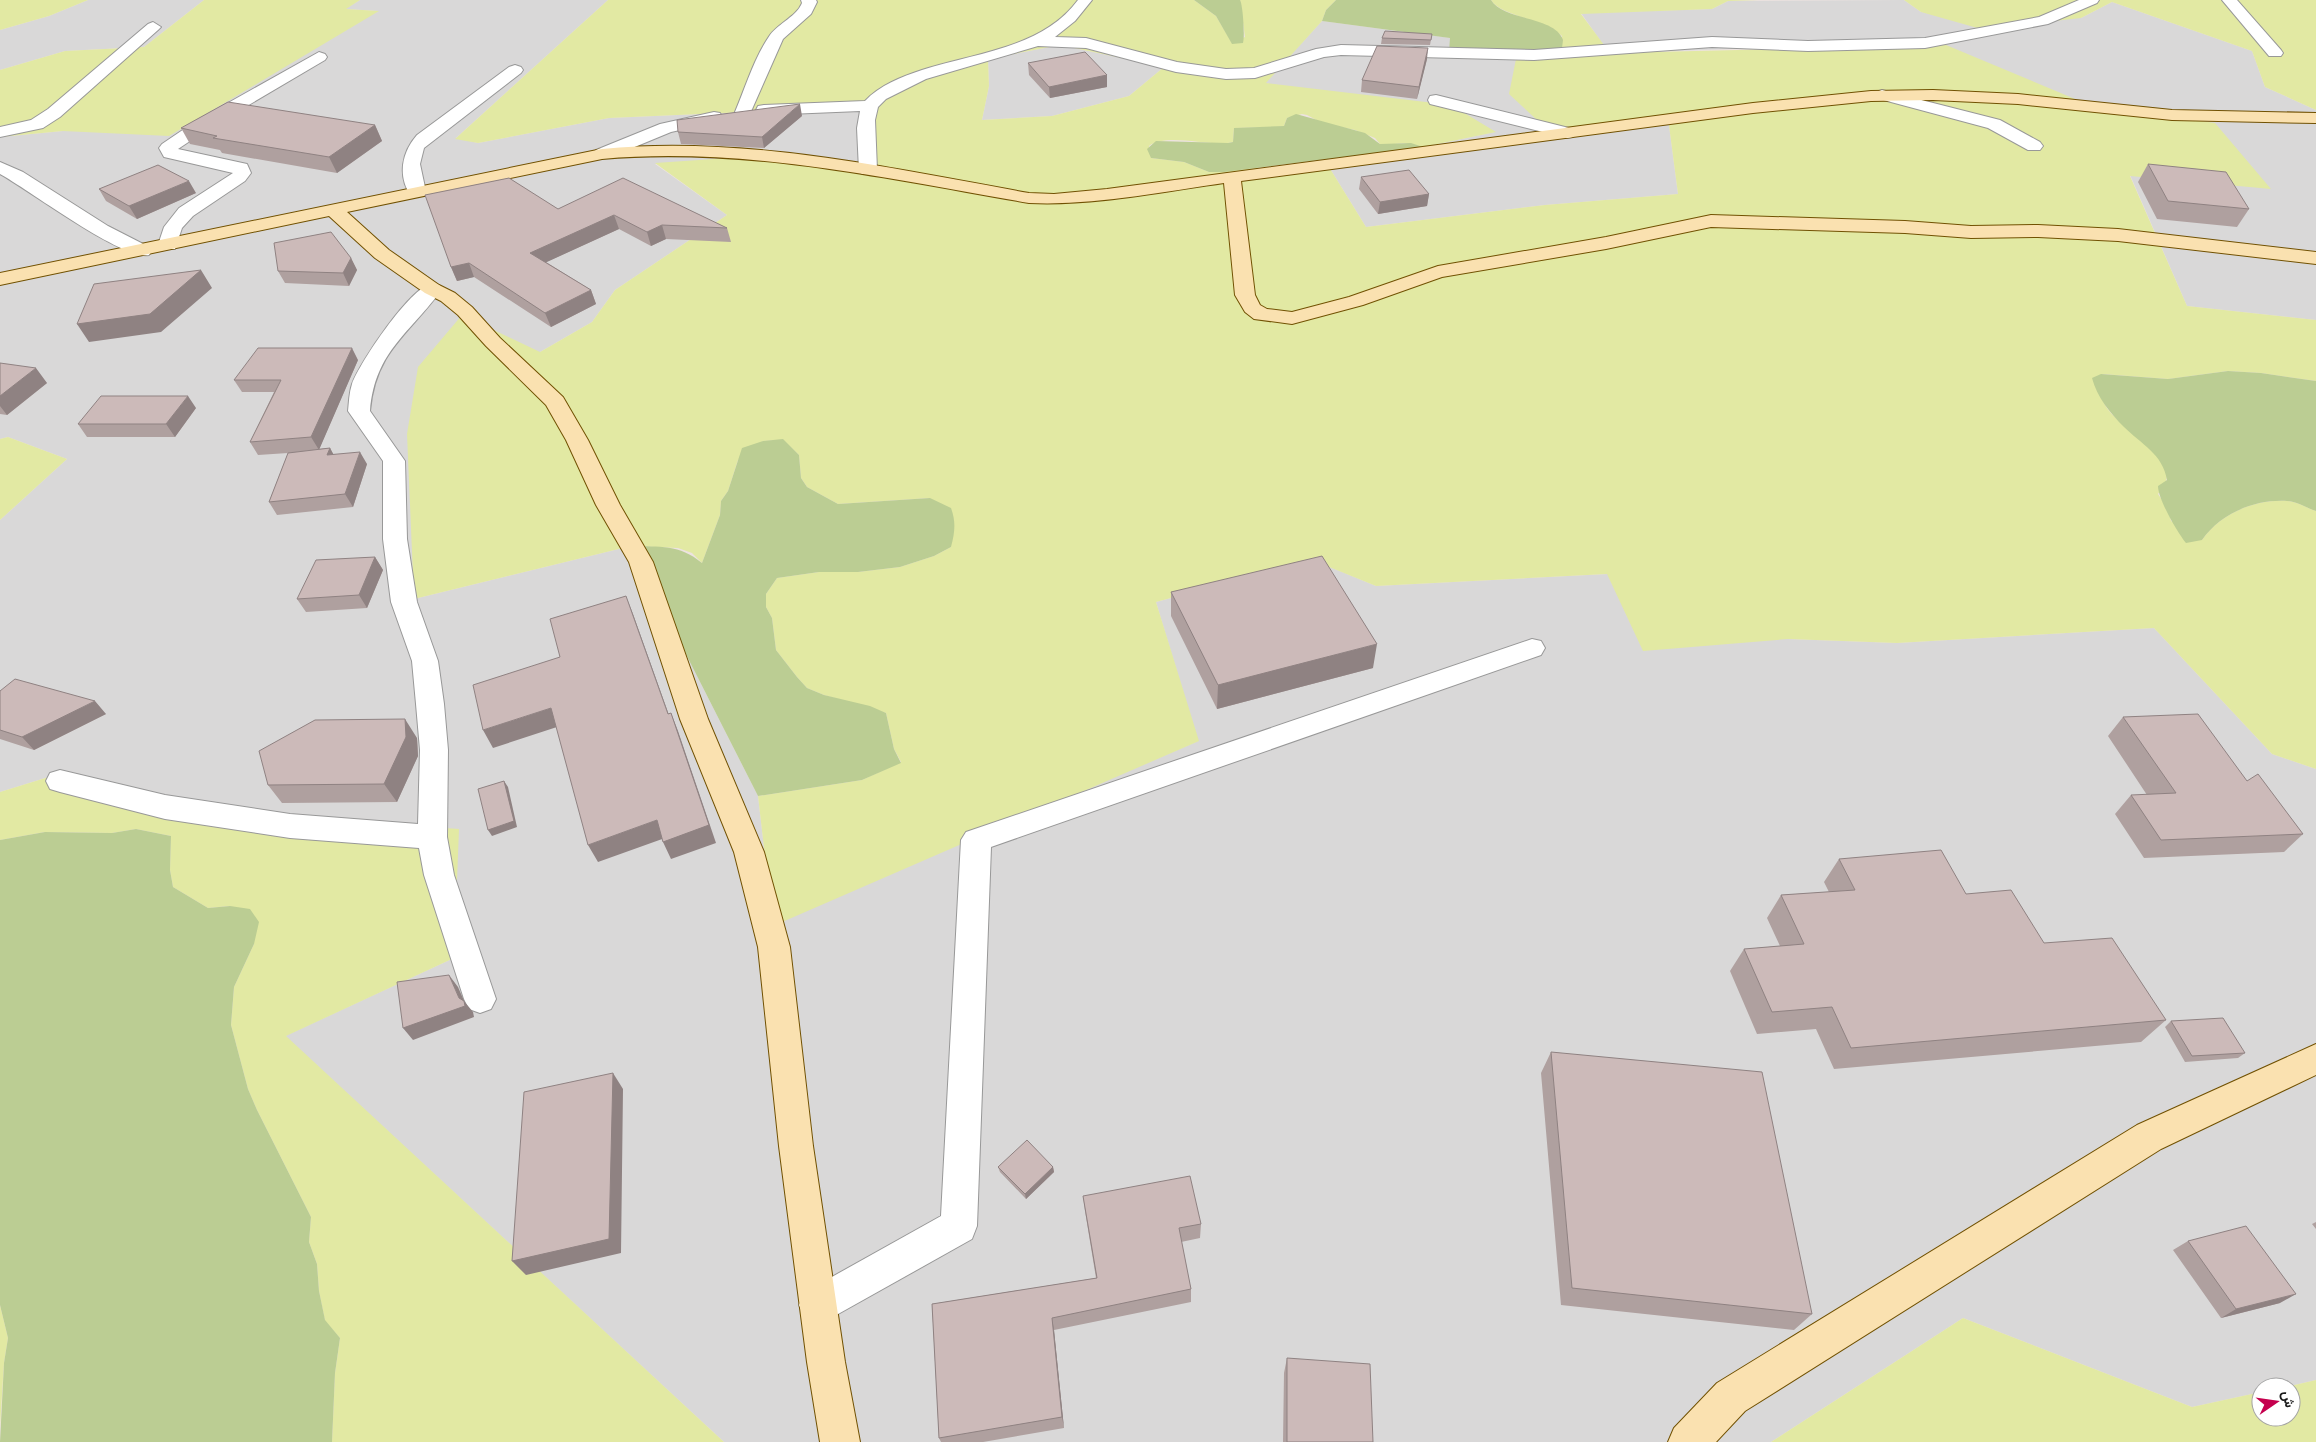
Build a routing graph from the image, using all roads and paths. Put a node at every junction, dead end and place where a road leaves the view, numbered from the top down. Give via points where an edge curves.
1 (808, 0) edge
2 (1085, 0) edge
3 (2092, 0) edge
4 (2229, 0) edge
5 (153, 27) dead end
6 (1037, 41) junction
7 (2275, 53) dead end
8 (319, 57) dead end
9 (515, 70) dead end
10 (1882, 95) junction
11 (1436, 100) dead end
12 (870, 106) junction
13 (743, 112) junction
14 (2316, 118) edge
15 (0, 132) edge
16 (1567, 133) junction
17 (2034, 146) dead end
18 (602, 154) junction
19 (2, 169) edge
20 (868, 170) junction
21 (1232, 177) junction
22 (417, 192) junction
23 (334, 210) junction
24 (168, 245) junction
25 (142, 251) junction
26 (2316, 258) edge
27 (0, 279) edge
28 (432, 288) junction
29 (1532, 648) dead end
30 (60, 782) dead end
31 (432, 837) junction
32 (480, 999) dead end
33 (2316, 1059) edge
34 (818, 1305) junction
35 (840, 1442) edge
36 (1688, 1442) edge

1 - 13 street via 808,9 784,28 772,45
2 - 6 street via 1072,16
3 - 6 street via 2043,21 1925,43 1808,46 1712,42 1534,56 1341,50 1241,74 1176,68 1086,43
4 - 7 street
5 - 15 street via 54,113 37,124
6 - 12 street via 904,82 876,98
8 - 24 street via 168,148 170,153 241,168 242,173 186,212 177,221
9 - 22 street via 423,139 412,151 410,160
10 - 14 street via 2018,99 2172,116
10 - 16 street via 1753,108
10 - 17 street via 1994,124
11 - 16 street
12 - 13 street
12 - 20 street
13 - 18 street via 674,126
16 - 21 street
18 - 20 street via 682,150
18 - 22 street
19 - 25 street via 101,230
20 - 21 street via 1003,195 1046,199
21 - 26 street via 1244,295 1261,315 1282,319 1322,312 1438,272 1712,221 2118,235
22 - 23 street
23 - 24 street
23 - 28 street via 382,254
24 - 25 street
25 - 27 street
28 - 31 street via 409,313 370,370 362,384 359,411 394,462 395,539 404,602 425,661 430,704 434,750
28 - 34 street via 465,311 555,402 641,562 694,719 749,852 774,947
29 - 34 street via 976,840 959,1226
30 - 31 street via 165,807 290,826
31 - 32 street via 439,875
33 - 36 street via 2149,1137 1731,1397
34 - 35 street

